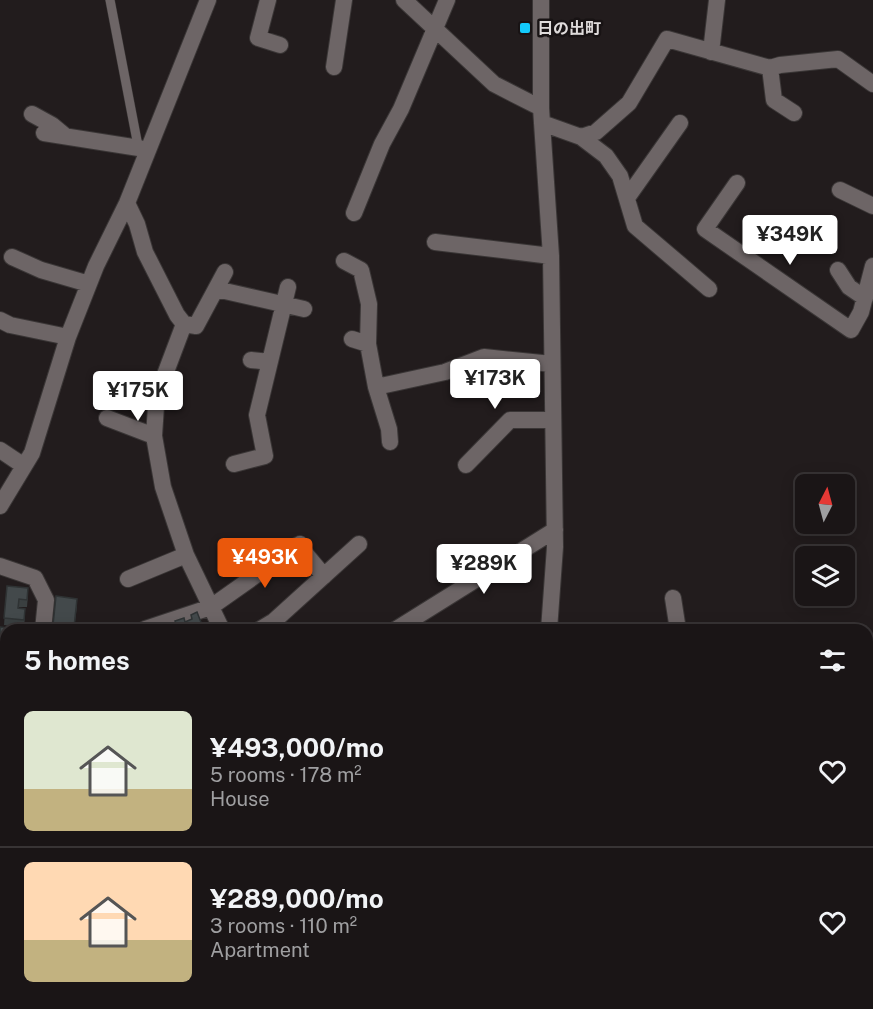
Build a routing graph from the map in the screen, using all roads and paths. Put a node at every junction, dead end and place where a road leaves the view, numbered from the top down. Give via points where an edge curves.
1 (110, 0) edge
2 (208, 0) edge
3 (268, 0) edge
4 (344, 0) edge
5 (404, 0) edge
6 (447, 0) edge
7 (541, 0) edge
8 (717, 0) edge
9 (435, 30) junction
10 (280, 45) dead end
11 (711, 52) junction
12 (334, 67) dead end
13 (770, 68) junction
14 (873, 84) edge
15 (794, 113) dead end
16 (32, 114) dead end
17 (541, 115) junction
18 (680, 123) dead end
19 (44, 133) dead end
20 (65, 136) junction
21 (581, 137) junction
22 (139, 148) junction
23 (142, 165) junction
24 (737, 183) dead end
25 (840, 190) dead end
26 (627, 198) junction
27 (127, 203) junction
28 (873, 206) edge
29 (354, 213) dead end
30 (435, 242) dead end
31 (551, 256) junction
32 (12, 257) dead end
33 (344, 261) dead end
34 (873, 266) edge
35 (838, 270) dead end
36 (225, 272) dead end
37 (89, 284) junction
38 (288, 288) dead end
39 (216, 289) junction
40 (709, 289) dead end
41 (865, 297) junction
42 (284, 305) junction
43 (304, 309) dead end
44 (0, 320) edge
45 (184, 324) junction
46 (68, 338) junction
47 (251, 360) dead end
48 (270, 362) junction
49 (552, 364) junction
50 (376, 387) junction
51 (107, 418) dead end
52 (553, 420) junction
53 (154, 436) junction
54 (390, 442) dead end
55 (0, 450) edge
56 (234, 464) dead end
57 (466, 465) dead end
58 (24, 466) junction
59 (0, 506) edge
60 (555, 530) junction
61 (359, 543) dead end
62 (186, 555) junction
63 (0, 566) edge
64 (324, 576) junction
65 (128, 579) dead end
66 (673, 598) dead end
67 (211, 607) junction
68 (44, 624) edge
69 (160, 624) edge
70 (219, 624) edge
71 (269, 624) edge
72 (405, 624) edge
73 (549, 624) edge
74 (677, 624) edge

1 - 22 lane
2 - 23 street
3 - 10 street via 258,38
4 - 12 street
5 - 9 street
6 - 9 street
7 - 17 street
8 - 11 street
9 - 17 street via 494,84
9 - 29 street
11 - 13 street
11 - 21 street via 667,39 629,103 596,132
13 - 14 street via 838,59
13 - 15 street via 774,100
16 - 20 street
17 - 21 street
17 - 31 street
18 - 26 street
19 - 20 street
20 - 22 street
21 - 26 street via 606,156 620,176
22 - 23 lane
23 - 27 street
24 - 41 street via 705,229 851,330
25 - 28 street
26 - 40 street via 635,226
27 - 37 street
27 - 45 street via 145,252
30 - 31 street
31 - 49 street
32 - 37 street
33 - 50 street via 361,270 369,304 360,341
34 - 41 street
35 - 41 street via 849,287
36 - 39 street
37 - 46 street
38 - 42 street
39 - 42 street
39 - 45 street via 196,326
42 - 43 street
42 - 48 street
44 - 46 street
45 - 53 street via 161,386
46 - 58 street via 32,453
47 - 48 street
48 - 56 street via 257,415 264,456
49 - 50 street via 484,357 445,372
49 - 52 street
50 - 54 street
51 - 53 street
52 - 57 street via 510,420
52 - 60 street
53 - 62 street via 163,487
55 - 58 street
58 - 59 street
60 - 72 street
60 - 73 street
61 - 64 street
62 - 65 street
62 - 67 street
63 - 68 street via 35,578 46,600
64 - 67 street via 299,544
64 - 71 street
66 - 74 street
67 - 69 street
67 - 70 street

